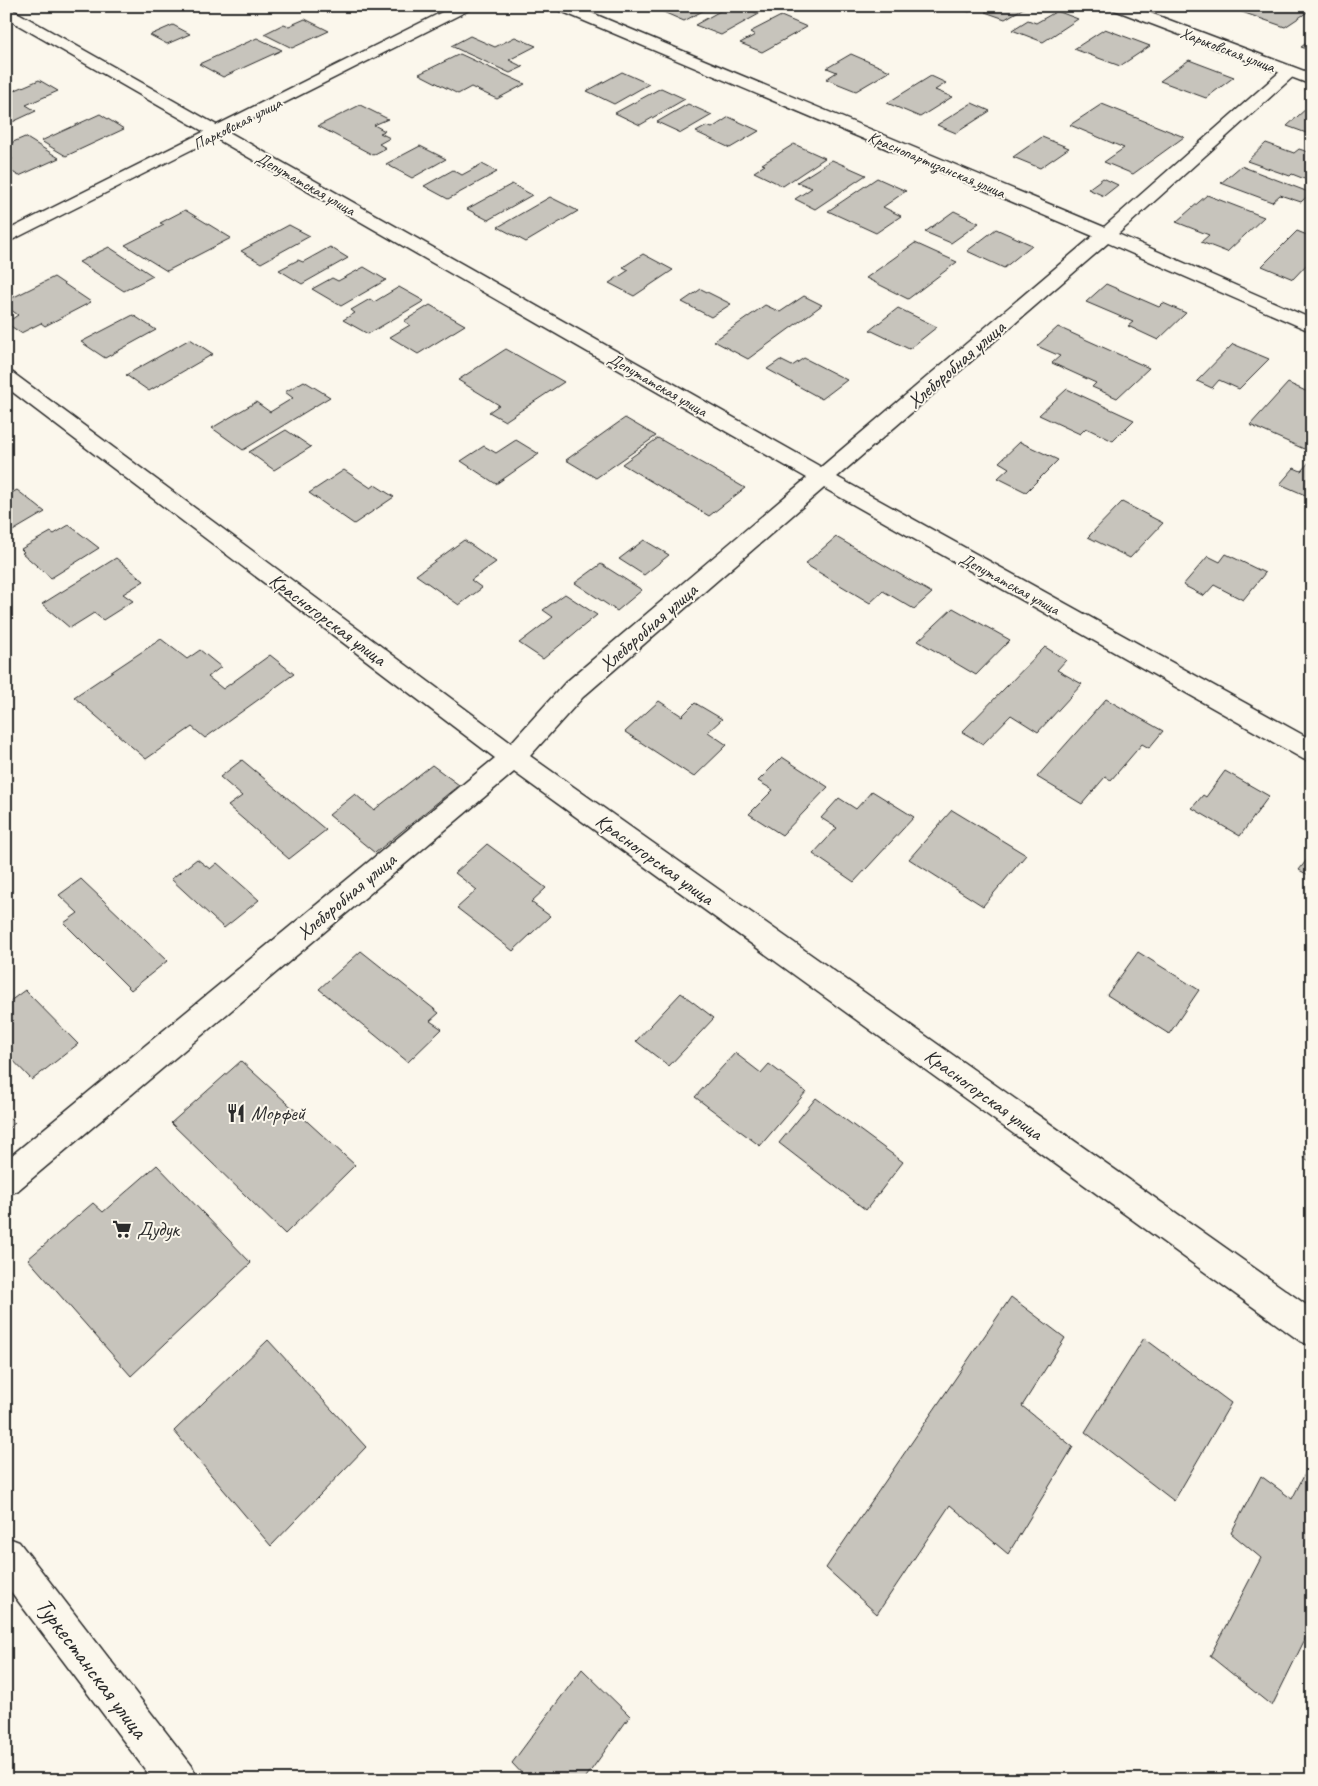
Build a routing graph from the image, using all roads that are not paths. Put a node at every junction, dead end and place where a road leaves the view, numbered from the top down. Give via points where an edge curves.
1 (466, 6) edge
2 (561, 6) edge
3 (1117, 6) edge
4 (6, 11) edge
5 (1289, 72) junction
6 (1312, 80) edge
7 (218, 132) junction
8 (1106, 235) junction
9 (6, 238) edge
10 (1312, 326) edge
11 (6, 377) edge
12 (823, 478) junction
13 (1312, 752) edge
14 (513, 758) junction
15 (6, 1180) edge
16 (1312, 1329) edge
17 (6, 1555) edge
18 (178, 1780) edge

1 - 7 street, Парковская улица
2 - 8 street, Краснопартизанская улица
3 - 5 street, Харьковская улица
4 - 7 street, Депутатская улица
5 - 6 street, Харьковская улица
5 - 8 street, Хлеборобная улица
7 - 9 street, Парковская улица
7 - 12 street, Депутатская улица
8 - 10 street, Краснопартизанская улица
8 - 12 street, Хлеборобная улица
11 - 14 street, Красногорская улица
12 - 13 street, Депутатская улица
12 - 14 street, Хлеборобная улица via 574,690
14 - 15 street, Хлеборобная улица
14 - 16 street, Красногорская улица
17 - 18 street, Туркестанская улица

